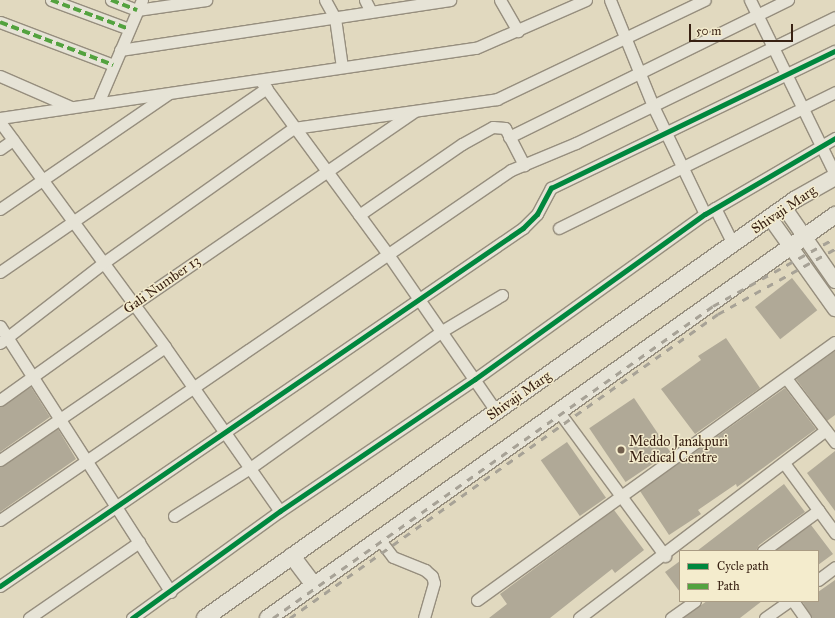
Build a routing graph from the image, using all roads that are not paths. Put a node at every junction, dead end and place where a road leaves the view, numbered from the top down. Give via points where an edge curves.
1 (51, 0) edge
2 (111, 0) edge
3 (142, 0) edge
4 (206, 0) edge
5 (325, 0) edge
6 (365, 0) edge
7 (450, 0) edge
8 (500, 0) edge
9 (586, 0) edge
10 (610, 0) edge
11 (705, 0) edge
12 (750, 0) edge
13 (788, 0) edge
14 (194, 1) edge
15 (410, 3) edge
16 (137, 10) junction
17 (371, 12) junction
18 (758, 14) junction
19 (335, 18) junction
20 (835, 18) edge
21 (0, 22) edge
22 (129, 29) junction
23 (518, 31) junction
24 (627, 38) junction
25 (774, 47) junction
26 (120, 50) junction
27 (835, 51) edge
28 (113, 65) junction
29 (342, 68) junction
30 (642, 73) junction
31 (787, 74) junction
32 (0, 76) edge
33 (263, 84) junction
34 (835, 92) edge
35 (170, 93) junction
36 (98, 103) junction
37 (653, 106) junction
38 (72, 107) junction
39 (804, 107) junction
40 (414, 111) junction
41 (0, 118) edge
42 (0, 122) edge
43 (294, 128) junction
44 (666, 131) junction
45 (509, 137) junction
46 (835, 138) edge
47 (13, 140) junction
48 (822, 144) junction
49 (0, 149) edge
50 (524, 165) junction
51 (682, 166) junction
52 (326, 171) junction
53 (835, 176) edge
54 (42, 179) junction
55 (784, 207) junction
56 (0, 209) edge
57 (710, 211) junction
58 (359, 215) junction
59 (835, 215) edge
60 (770, 218) junction
61 (73, 222) junction
62 (559, 228) dead end
63 (805, 236) junction
64 (733, 244) junction
65 (790, 246) junction
66 (387, 253) junction
67 (103, 263) junction
68 (0, 272) edge
69 (835, 281) edge
70 (502, 295) dead end
71 (418, 298) junction
72 (134, 304) junction
73 (835, 309) edge
74 (0, 326) edge
75 (442, 331) junction
76 (4, 340) edge
77 (835, 342) edge
78 (165, 347) junction
79 (786, 378) junction
80 (33, 379) junction
81 (475, 380) junction
82 (195, 389) junction
83 (0, 400) edge
84 (496, 412) junction
85 (559, 412) junction
86 (61, 420) junction
87 (826, 430) junction
88 (224, 431) junction
89 (835, 442) edge
90 (86, 459) junction
91 (0, 460) edge
92 (784, 462) junction
93 (250, 468) junction
94 (621, 496) junction
95 (116, 506) junction
96 (819, 510) junction
97 (280, 511) junction
98 (174, 516) dead end
99 (0, 520) edge
100 (835, 533) edge
101 (380, 540) junction
102 (139, 542) junction
103 (764, 550) edge
104 (292, 556) junction
105 (665, 556) junction
106 (835, 567) edge
107 (819, 579) edge
108 (314, 585) junction
109 (0, 586) edge
110 (171, 592) junction
111 (477, 600) dead end
112 (694, 602) edge
113 (788, 602) edge
114 (794, 602) edge
115 (28, 618) edge
116 (132, 618) edge
117 (205, 618) edge
118 (268, 618) edge
119 (424, 618) edge
120 (579, 618) edge
121 (671, 618) edge
122 (765, 618) edge
123 (805, 618) edge

1 - 22 street
2 - 16 street
3 - 16 street
4 - 14 street
5 - 19 street
6 - 17 street
7 - 15 street
8 - 23 street
9 - 23 street
10 - 24 street
11 - 24 street
12 - 18 street
13 - 18 street
14 - 16 street
15 - 17 street
16 - 22 street
17 - 19 street
18 - 25 street
18 - 30 street
19 - 26 street
19 - 29 street
20 - 25 street
21 - 28 street
22 - 26 street
23 - 29 street via 476,48
24 - 30 street
24 - 40 street via 498,99
25 - 31 street
25 - 37 street
26 - 28 street
27 - 31 street
28 - 36 street
29 - 33 street
30 - 37 street
30 - 45 street
31 - 39 street
31 - 44 street
32 - 38 street
33 - 35 street
33 - 43 street
33 - 61 street
34 - 39 street
35 - 36 street
35 - 54 street
36 - 38 street
37 - 44 street
37 - 50 street
38 - 41 street
39 - 48 street
39 - 51 street
40 - 43 street
40 - 52 street, Gali Number 13
42 - 47 street
43 - 52 street
43 - 67 street
44 - 51 street
44 - 71 street via 551,188 537,214 523,228
45 - 50 street
45 - 58 street via 504,128 499,126 483,131
46 - 48 street
47 - 49 street
47 - 54 street
48 - 53 street
48 - 57 street
50 - 66 street
51 - 57 street
51 - 62 street
52 - 58 street
52 - 72 street, Gali Number 13
53 - 55 main road, Shivaji Marg
54 - 56 street
54 - 61 street
55 - 60 main road, Shivaji Marg
55 - 63 street
57 - 64 street
57 - 81 street
58 - 66 street
59 - 63 main road
60 - 64 main road, Shivaji Marg
60 - 65 street
61 - 67 street
61 - 68 street
63 - 65 main road
63 - 69 street
64 - 84 main road, Shivaji Marg
65 - 73 street
65 - 85 main road
66 - 71 street
66 - 82 street
67 - 72 street
67 - 76 street
70 - 75 street
71 - 75 street
71 - 88 street
72 - 78 street
72 - 80 street, Gali Number 13
74 - 76 street
75 - 81 street
75 - 93 street
76 - 80 street
77 - 79 street
78 - 82 street
78 - 86 street
79 - 87 street
79 - 94 street
80 - 83 street, Gali Number 13
80 - 86 street
81 - 84 street
81 - 97 street
82 - 88 street
82 - 90 street
84 - 104 main road, Shivaji Marg
85 - 94 street
85 - 101 main road
86 - 90 street
86 - 91 street
87 - 89 street
87 - 92 street
88 - 93 street
88 - 95 street
90 - 95 street
90 - 99 street
92 - 96 street
92 - 105 street
93 - 97 street
93 - 98 street
94 - 105 street
94 - 111 street
95 - 102 street
95 - 109 street
96 - 100 street
96 - 103 street
97 - 110 street
101 - 108 main road
101 - 119 street via 393,557 425,570 432,576 434,583
102 - 110 street
102 - 115 street
104 - 108 main road
104 - 117 main road, Shivaji Marg
105 - 120 street
106 - 107 street
108 - 118 main road
110 - 116 street
112 - 121 street
113 - 122 street
114 - 123 street

